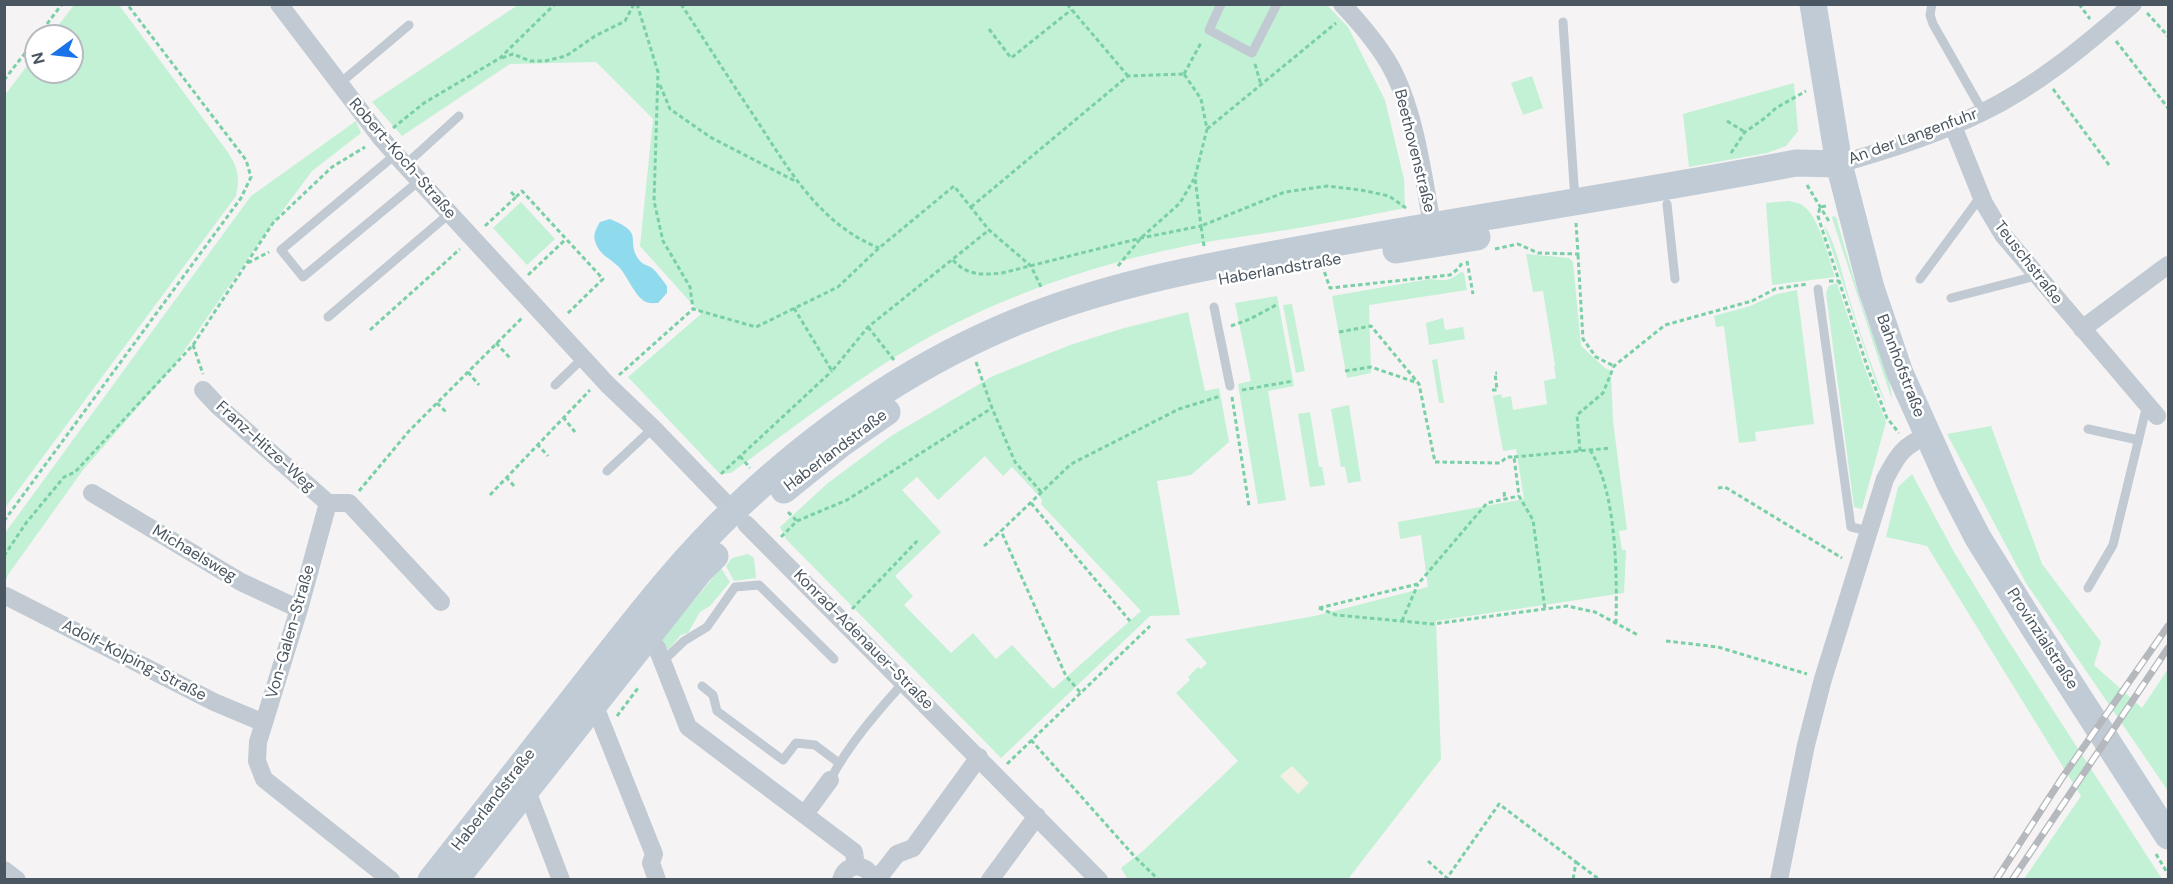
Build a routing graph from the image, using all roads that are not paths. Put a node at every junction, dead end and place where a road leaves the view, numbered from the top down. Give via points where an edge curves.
1 (1221, 4) edge
2 (1278, 4) edge
3 (1813, 4) edge
4 (1932, 4) edge
5 (1346, 8) edge
6 (2139, 8) edge
7 (289, 9) edge
8 (1563, 22) dead end
9 (409, 25) dead end
10 (339, 84) junction
11 (1983, 112) junction
12 (459, 116) dead end
13 (1953, 126) junction
14 (400, 160) junction
15 (1839, 164) junction
16 (419, 181) junction
17 (1981, 196) junction
18 (1667, 204) junction
19 (1575, 211) junction
20 (449, 214) junction
21 (1433, 234) junction
22 (2169, 265) edge
23 (2036, 276) junction
24 (1675, 279) dead end
25 (1920, 279) dead end
26 (1817, 285) road end
27 (1951, 298) dead end
28 (1214, 308) dead end
29 (328, 317) dead end
30 (2082, 329) junction
31 (583, 358) junction
32 (555, 385) dead end
33 (1231, 389) road end
34 (203, 390) road end
35 (2152, 410) joint
36 (653, 428) junction
37 (2088, 429) dead end
38 (1918, 440) junction
39 (2138, 440) junction
40 (607, 471) dead end
41 (92, 493) dead end
42 (328, 503) junction
43 (739, 517) junction
44 (1869, 531) junction
45 (2088, 588) dead end
46 (5, 596) edge
47 (441, 602) dead end
48 (299, 609) junction
49 (648, 638) junction
50 (834, 659) dead end
51 (663, 661) junction
52 (904, 682) junction
53 (702, 686) dead end
54 (594, 704) junction
55 (264, 723) junction
56 (979, 757) junction
57 (839, 763) junction
58 (830, 780) joint
59 (527, 791) junction
60 (805, 814) junction
61 (1037, 816) junction
62 (2169, 836) edge
63 (856, 866) junction
64 (4, 870) edge
65 (462, 876) edge
66 (17, 879) edge
67 (391, 879) edge
68 (431, 879) edge
69 (561, 879) edge
70 (657, 879) edge
71 (841, 879) edge
72 (872, 879) edge
73 (990, 879) edge
74 (1099, 879) edge
75 (1779, 879) edge

1 - 2 lane via 1209,30 1252,53
3 - 15 street, Bahnhofstraße
4 - 11 lane via 1933,24
5 - 21 street, Beethovenstraße via 1388,63 1399,86 1414,136
6 - 11 street, An der Langenfuhr via 2043,76
7 - 10 street, Robert-Koch-Straße
8 - 19 lane
9 - 10 lane
10 - 14 street, Robert-Koch-Straße
11 - 13 street, An der Langenfuhr
12 - 14 lane
13 - 15 street, An der Langenfuhr
13 - 17 street, Teuschstraße
14 - 16 street, Robert-Koch-Straße
14 - 16 lane via 281,250 303,277
15 - 18 street, Haberlandstraße via 1795,181
15 - 19 street, Haberlandstraße via 1796,163
15 - 38 street, Bahnhofstraße via 1871,288
16 - 20 street, Robert-Koch-Straße
17 - 23 street, Teuschstraße via 2003,235
17 - 25 lane
18 - 19 street, Haberlandstraße
18 - 24 lane
19 - 21 street, Haberlandstraße
20 - 29 lane
20 - 31 street, Robert-Koch-Straße
21 - 43 street, Haberlandstraße via 1136,299 1011,343 917,392 865,426 775,497
21 - 43 street, Haberlandstraße via 1207,266 1107,291 1005,326 908,378 831,428
22 - 30 street
23 - 27 lane
23 - 30 street, Teuschstraße
26 - 44 lane via 1851,527
28 - 33 lane
30 - 35 street, Teuschstraße
31 - 32 lane
31 - 36 street, Robert-Koch-Straße
34 - 42 street, Franz-Hitze-Weg
35 - 39 lane
36 - 40 lane
36 - 43 street, Robert-Koch-Straße
37 - 39 lane
38 - 44 street, Bahnhofstraße via 1894,461
38 - 62 street, Provinzialstraße via 1950,484 1984,547
39 - 45 lane via 2113,545
41 - 48 street, Michaelsweg via 241,582
42 - 47 street via 349,503
42 - 48 street, Von-Galen-Straße
43 - 49 street, Haberlandstraße
43 - 52 street, Konrad-Adenauer-Straße
43 - 68 street, Haberlandstraße via 685,561
44 - 75 street, Bahnhofstraße via 1823,679
46 - 55 street, Adolf-Kolping-Straße via 214,702
48 - 55 street, Von-Galen-Straße
49 - 51 street
49 - 54 street, Haberlandstraße
50 - 51 lane via 759,585 735,587 708,627 684,641
51 - 60 street via 688,727
52 - 56 street, Konrad-Adenauer-Straße
52 - 57 lane
53 - 57 lane via 713,695 717,711 783,760 796,743 814,745
54 - 59 street, Haberlandstraße
54 - 70 street via 654,854 651,863
55 - 67 street, Von-Galen-Straße via 257,761 264,778
56 - 61 street, Konrad-Adenauer-Straße
56 - 72 street via 913,848 897,854
57 - 58 lane
58 - 60 street
59 - 65 street, Haberlandstraße
59 - 69 street, Haberlandstraße
60 - 63 street via 854,852
61 - 73 street
61 - 74 street, Konrad-Adenauer-Straße
63 - 71 street via 847,869
63 - 72 street via 866,869
64 - 66 street

